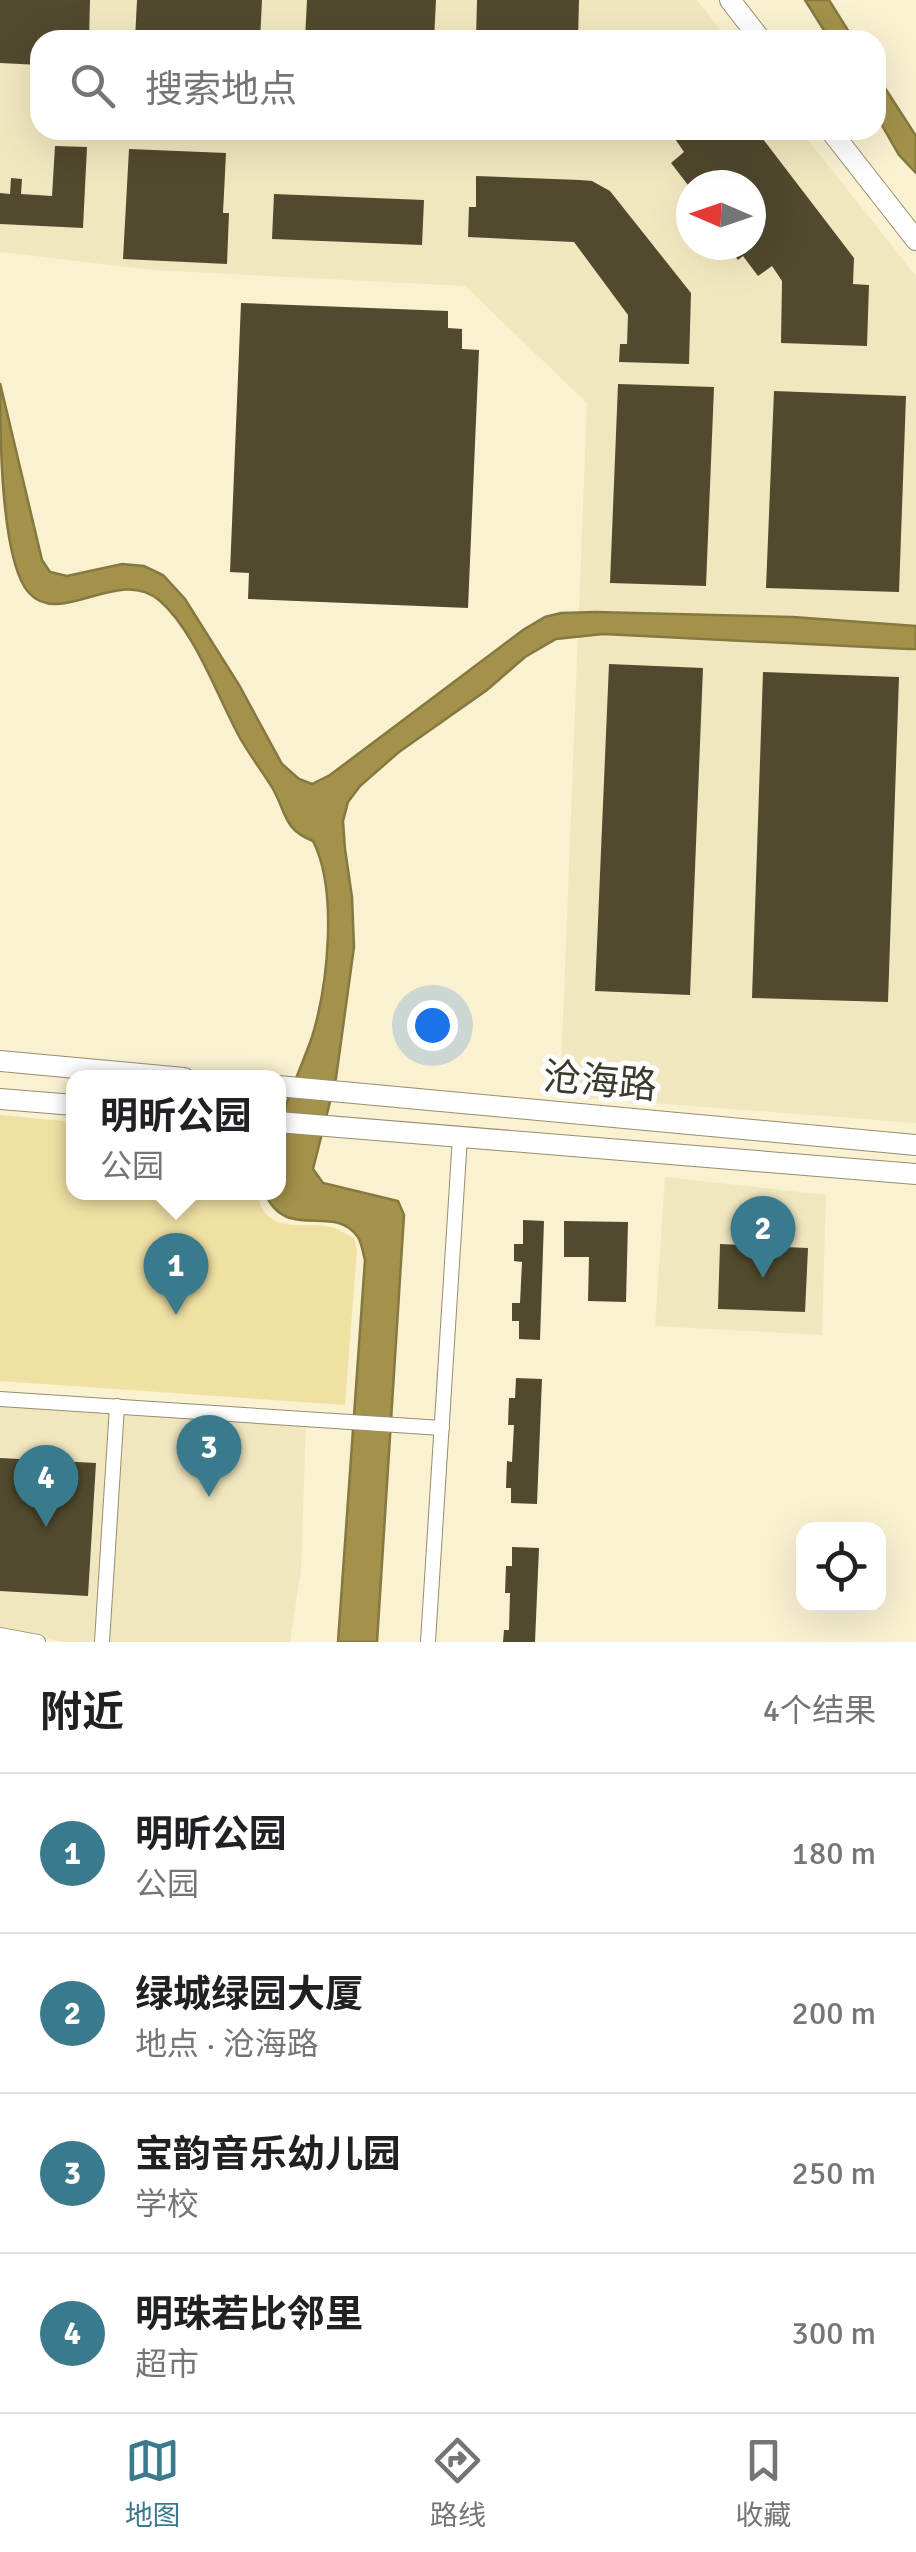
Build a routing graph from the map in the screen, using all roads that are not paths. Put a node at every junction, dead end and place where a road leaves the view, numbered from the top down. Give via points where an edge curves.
1 (730, 0) edge
2 (753, 30) edge
3 (838, 140) edge
4 (916, 240) edge
5 (0, 1060) edge
6 (102, 1070) edge
7 (286, 1087) edge
8 (0, 1098) edge
9 (66, 1104) edge
10 (286, 1123) edge
11 (460, 1136) junction
12 (916, 1145) edge
13 (916, 1174) edge
14 (0, 1399) edge
15 (117, 1406) junction
16 (442, 1428) junction
17 (0, 1634) edge
18 (38, 1642) edge
19 (102, 1642) edge
20 (428, 1642) edge

1 - 2 main road
3 - 4 main road
5 - 6 main road
7 - 12 main road, 沧海路
8 - 9 main road
10 - 11 main road, 沧海路
11 - 13 main road, 沧海路
11 - 16 street
14 - 15 street
15 - 16 street
15 - 19 street
16 - 20 street
17 - 18 street

